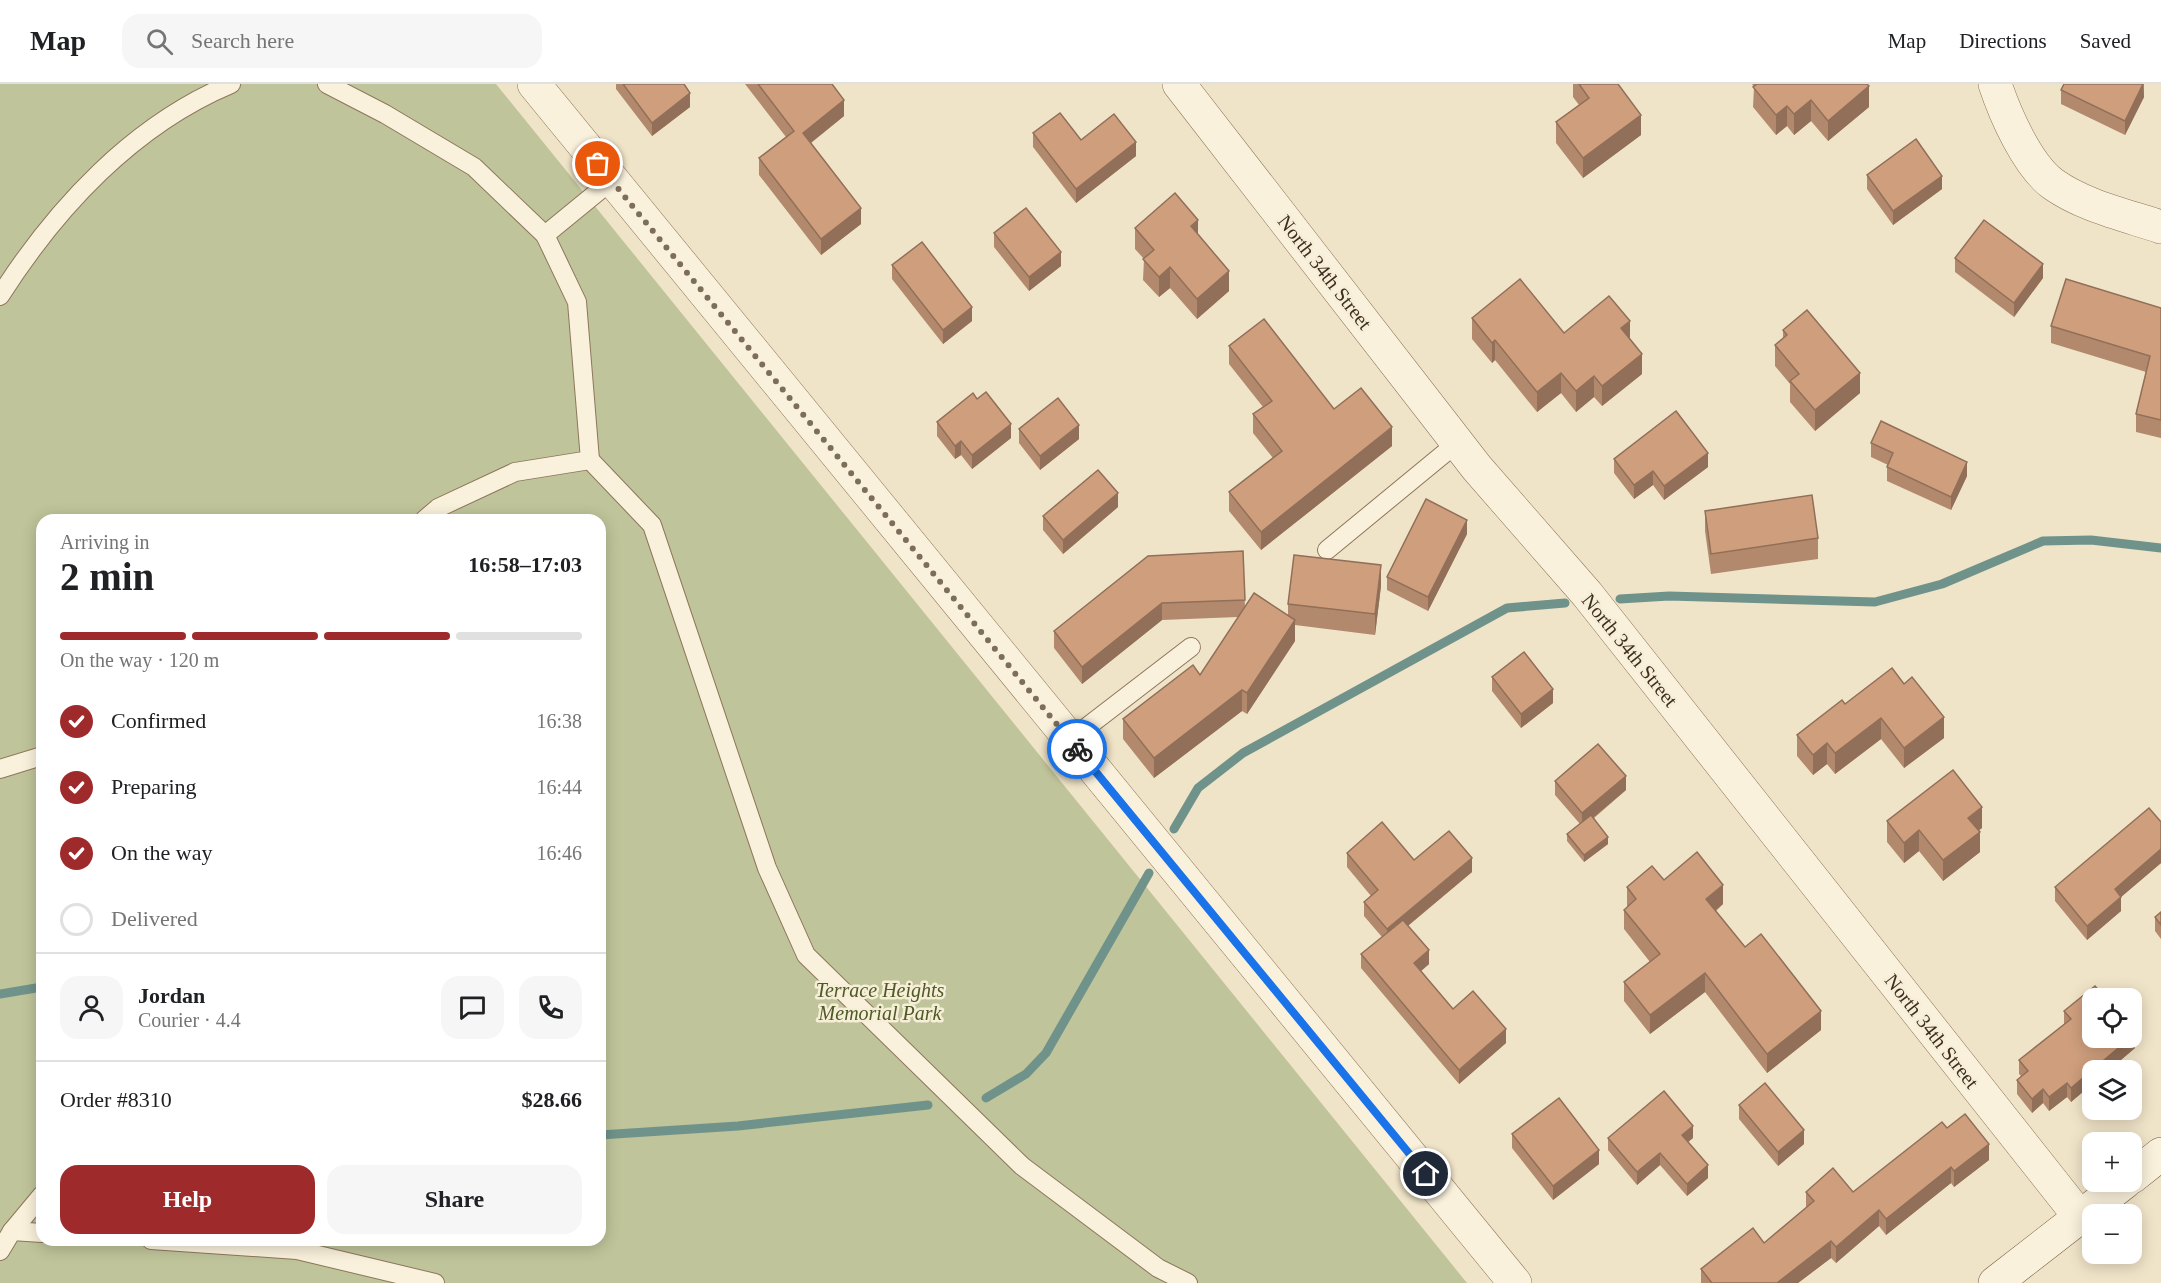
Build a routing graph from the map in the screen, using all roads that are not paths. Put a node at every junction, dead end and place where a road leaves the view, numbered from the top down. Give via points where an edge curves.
1 (231, 84) edge
2 (327, 84) edge
3 (534, 84) edge
4 (1179, 84) edge
5 (1995, 84) edge
6 (611, 180) junction
7 (2161, 227) edge
8 (545, 235) junction
9 (0, 296) edge
10 (1457, 443) junction
11 (590, 460) junction
12 (431, 514) edge
13 (1327, 550) dead end
14 (1191, 647) dead end
15 (1070, 740) junction
16 (36, 758) edge
17 (0, 769) edge
18 (2161, 1154) edge
19 (2142, 1169) edge
20 (2112, 1192) edge
21 (36, 1202) edge
22 (2080, 1217) junction
23 (12, 1231) junction
24 (36, 1233) edge
25 (239, 1246) edge
26 (0, 1251) edge
27 (435, 1283) edge
28 (1188, 1283) edge
29 (1515, 1283) edge
30 (1995, 1283) edge

1 - 9 lane via 169,117 115,156 19,266
2 - 8 lane via 474,166
3 - 6 street
4 - 10 street, North 34th Street
5 - 7 street via 2024,148 2052,183 2085,201
6 - 8 lane
6 - 15 street
8 - 11 lane via 577,302
10 - 13 lane
10 - 22 street, North 34th Street via 1587,594
11 - 12 lane via 514,472
11 - 28 lane via 652,525 767,868 806,955 1022,1166 1158,1268
14 - 15 lane
15 - 29 street
16 - 17 lane
18 - 19 street
20 - 22 street
21 - 23 lane
22 - 30 street
23 - 24 lane
23 - 26 lane
25 - 27 lane via 297,1250

